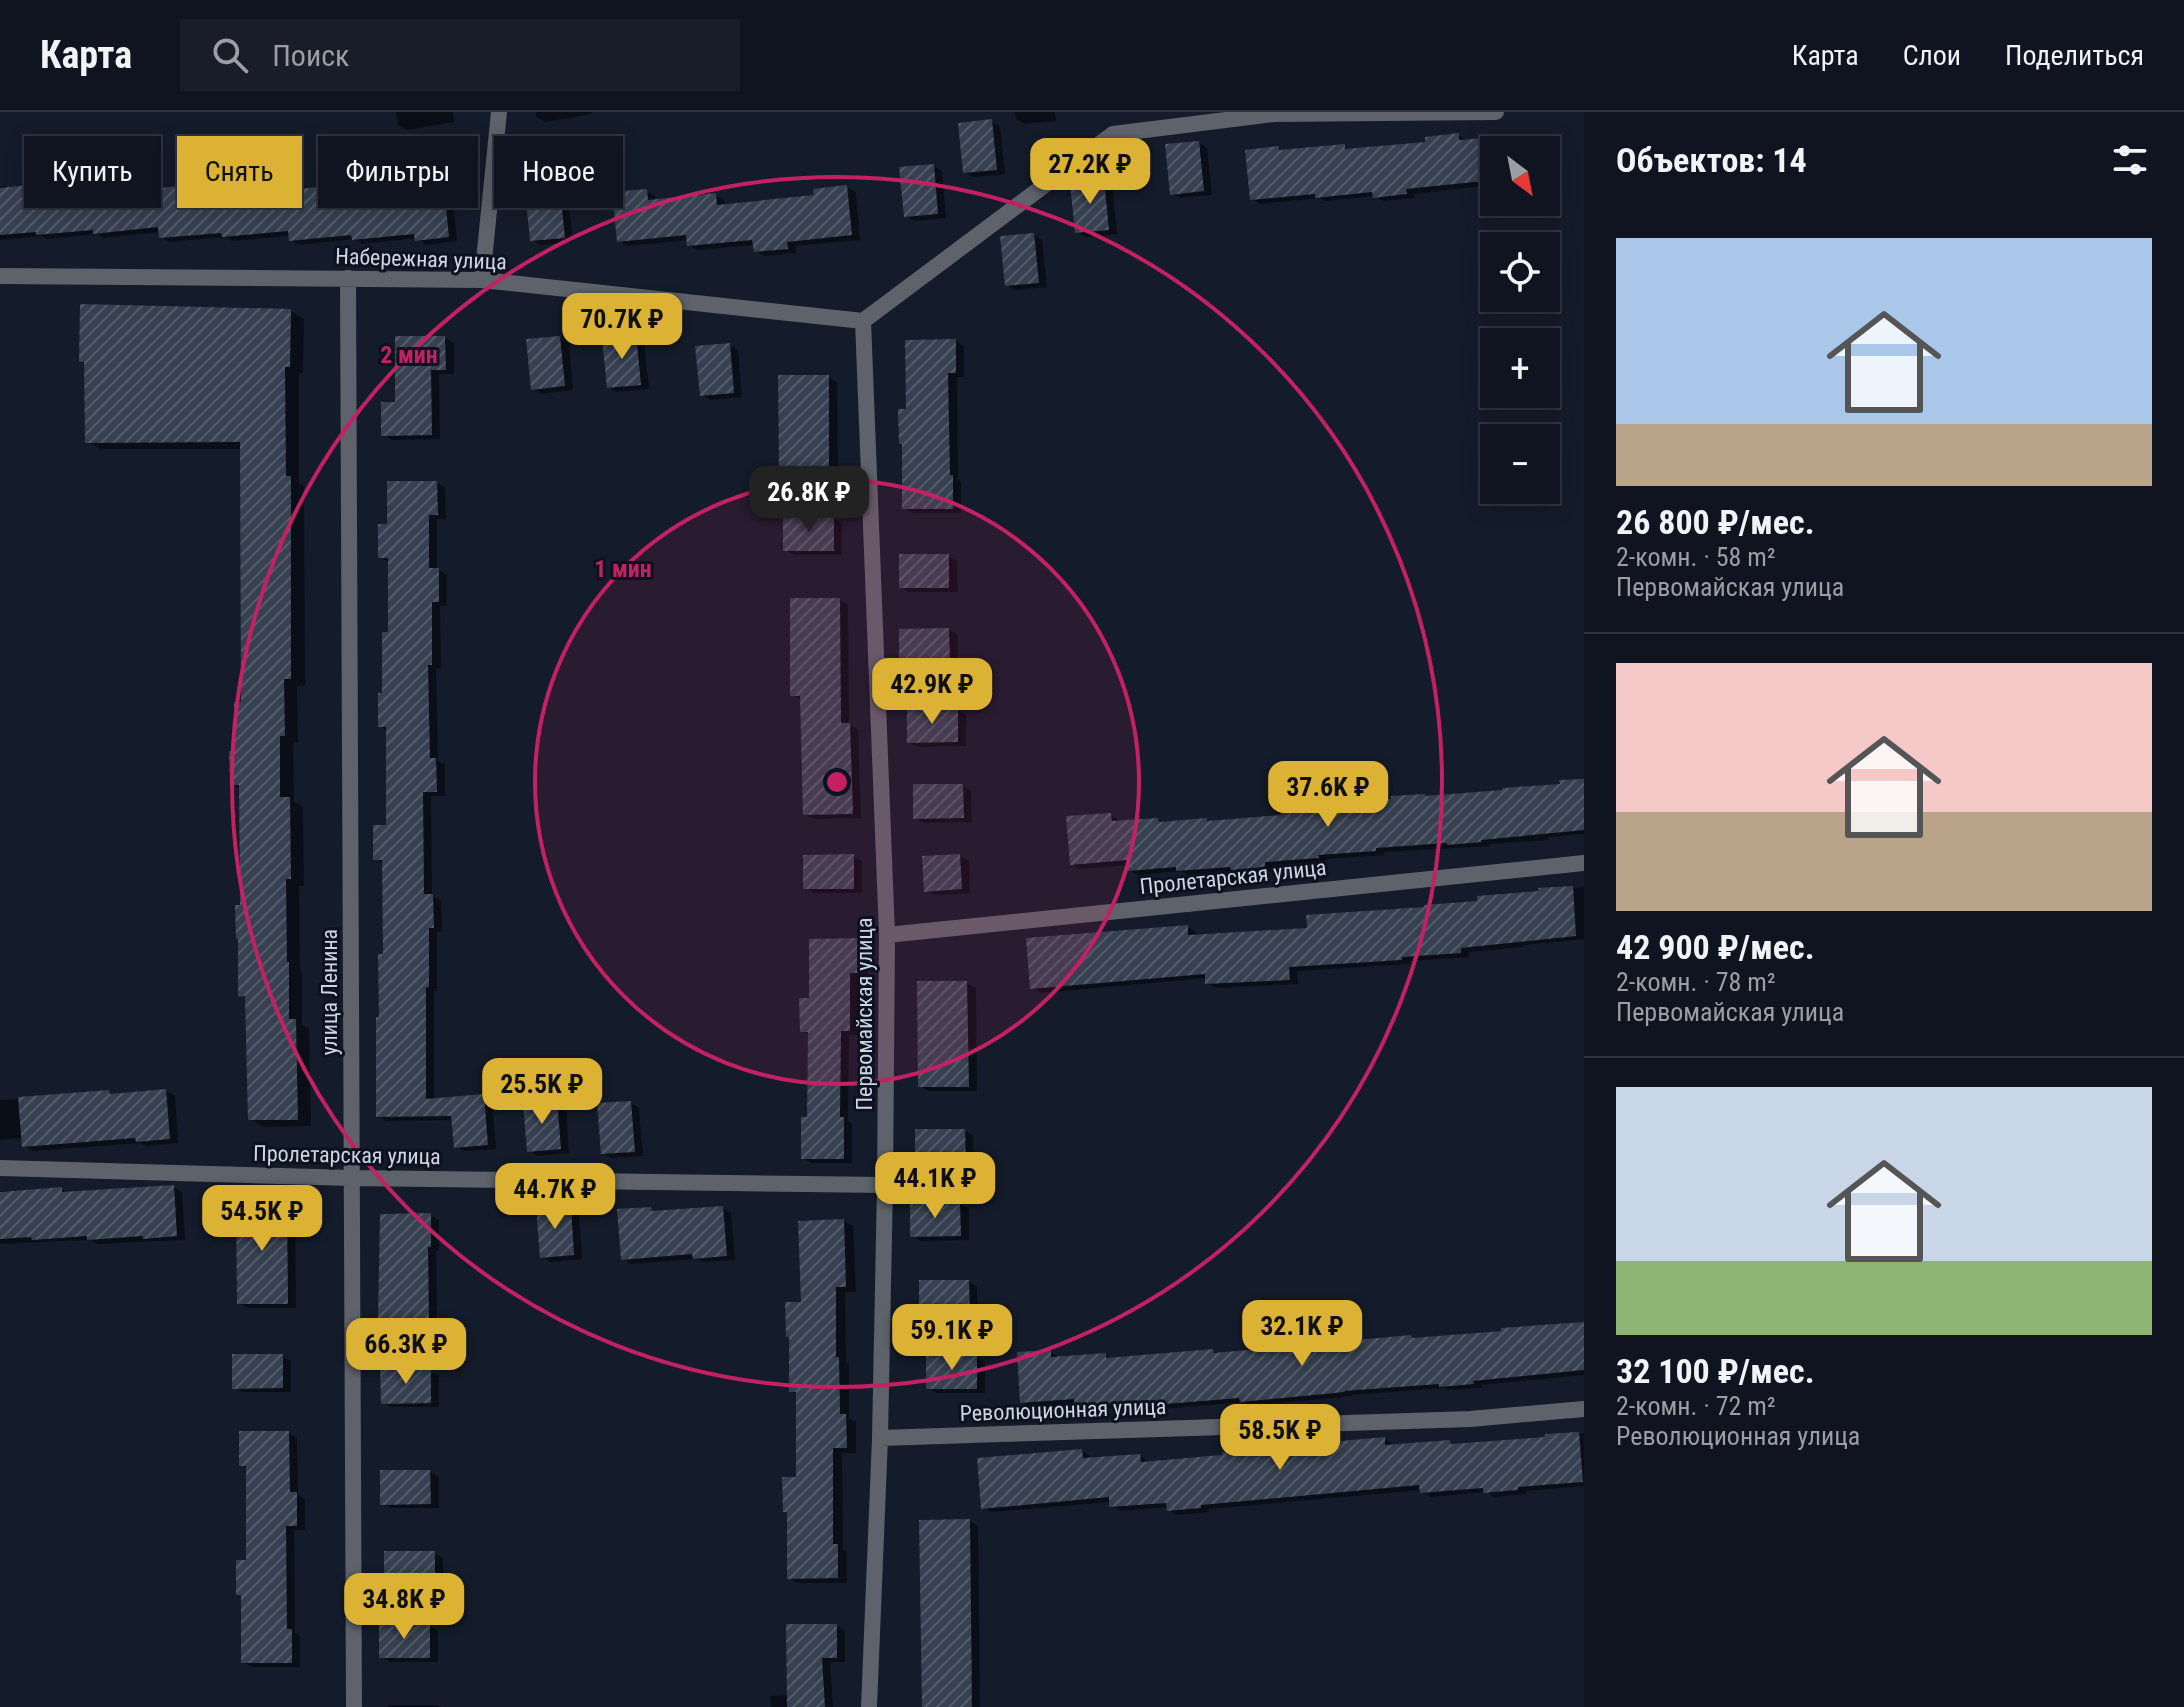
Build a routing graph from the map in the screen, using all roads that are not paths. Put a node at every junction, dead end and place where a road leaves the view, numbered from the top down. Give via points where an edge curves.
1 (499, 112) edge
2 (1496, 112) edge
3 (0, 276) edge
4 (348, 278) junction
5 (482, 280) junction
6 (863, 321) junction
7 (1584, 863) edge
8 (887, 935) junction
9 (0, 1168) edge
10 (352, 1178) junction
11 (885, 1185) junction
12 (1584, 1409) edge
13 (880, 1438) junction
14 (354, 1707) edge
15 (869, 1707) edge

1 - 5 street
2 - 6 street via 1274,114 1113,134
3 - 4 street, Набережная улица
4 - 5 street, Набережная улица
4 - 10 street, улица Ленина
5 - 6 street, Набережная улица
6 - 8 street, Первомайская улица
7 - 8 street, Пролетарская улица
8 - 11 street, Первомайская улица
9 - 10 street, Пролетарская улица
10 - 11 street, Пролетарская улица
10 - 14 street, улица Ленина
11 - 13 street, Первомайская улица
12 - 13 street, Революционная улица via 1470,1419
13 - 15 street, Первомайская улица

